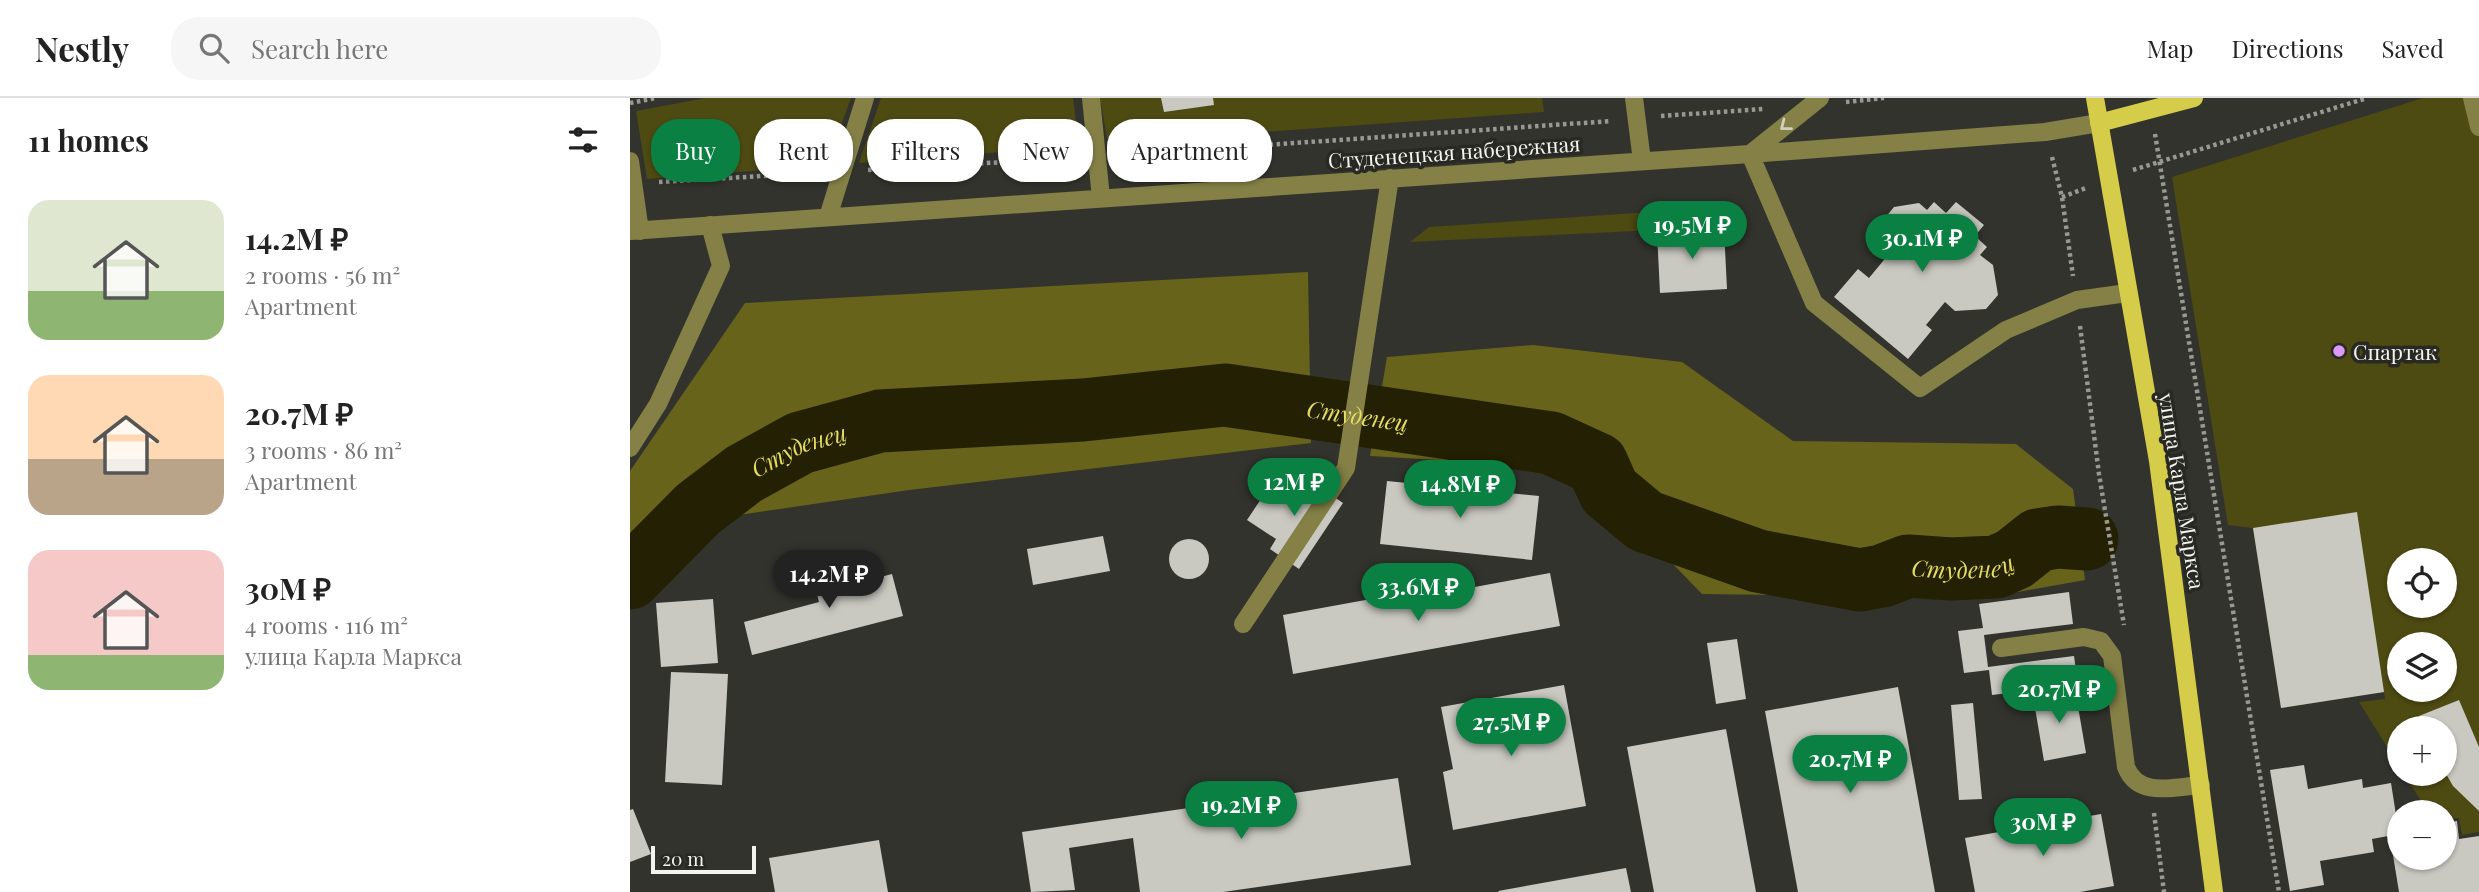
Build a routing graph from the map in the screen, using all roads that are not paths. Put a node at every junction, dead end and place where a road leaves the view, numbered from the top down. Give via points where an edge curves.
1 (865, 98) edge
2 (1091, 98) edge
3 (1634, 98) edge
4 (2095, 98) edge
5 (2194, 98) edge
6 (2472, 98) edge
7 (1817, 102) edge
8 (2099, 123) junction
9 (2479, 127) edge
10 (1750, 154) junction
11 (630, 161) edge
12 (1642, 162) junction
13 (1390, 178) junction
14 (1101, 198) junction
15 (828, 217) junction
16 (710, 225) junction
17 (635, 231) edge
18 (2127, 293) junction
19 (630, 448) edge
20 (1243, 624) dead end
21 (2001, 648) dead end
22 (2201, 785) junction
23 (2214, 892) edge

1 - 15 street
2 - 14 street
3 - 12 street
4 - 8 main road, улица Карла Маркса
5 - 8 main road, Студенецкая набережная
6 - 9 street
7 -> 10 street
8 - 10 street, Студенецкая набережная via 2045,132
8 - 18 main road, улица Карла Маркса
10 - 12 street, Студенецкая набережная
10 - 18 street via 1814,303 1920,388 2006,330 2077,300
11 - 17 street
12 - 13 street, Студенецкая набережная
13 - 14 street, Студенецкая набережная
13 - 20 street via 1346,468
14 - 15 street, Студенецкая набережная
15 - 16 street, Студенецкая набережная
16 - 17 street, Студенецкая набережная
16 - 19 street via 721,266 658,404
18 - 22 main road, улица Карла Маркса via 2158,461
21 - 22 street via 2084,637 2101,641 2112,656 2130,780 2151,788
22 - 23 main road, улица Карла Маркса

